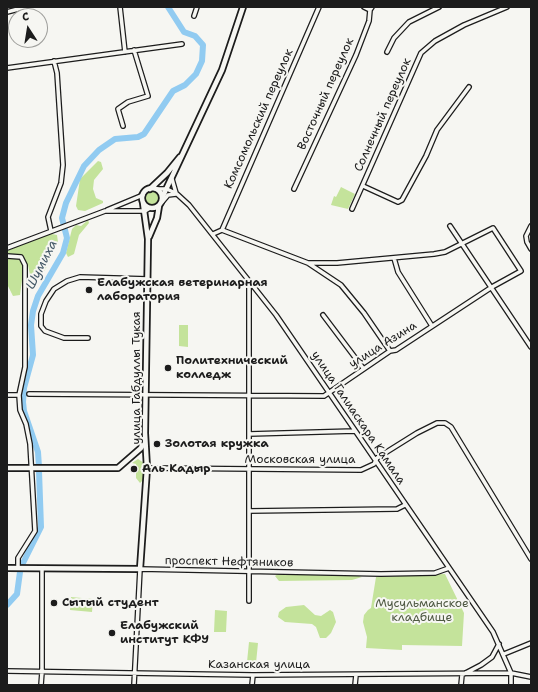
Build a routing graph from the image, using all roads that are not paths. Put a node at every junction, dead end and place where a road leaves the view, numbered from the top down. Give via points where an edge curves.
1 (26, 7) edge
2 (120, 7) edge
3 (197, 7) edge
4 (243, 7) edge
5 (319, 7) edge
6 (364, 7) edge
7 (439, 7) edge
8 (507, 7) edge
9 (371, 8) edge
10 (502, 8) edge
11 (7, 12) edge
12 (194, 16) dead end
13 (182, 44) dead end
14 (134, 50) junction
15 (125, 52) junction
16 (387, 52) dead end
17 (54, 61) junction
18 (7, 68) edge
19 (469, 87) dead end
20 (123, 126) dead end
21 (185, 151) junction
22 (172, 179) junction
23 (363, 186) junction
24 (153, 189) junction
25 (167, 189) junction
26 (294, 189) dead end
27 (177, 194) junction
28 (143, 195) junction
29 (161, 202) junction
30 (148, 210) junction
31 (352, 210) dead end
32 (105, 211) junction
33 (450, 226) dead end
34 (531, 226) edge
35 (222, 230) junction
36 (50, 231) junction
37 (213, 234) junction
38 (148, 239) junction
39 (462, 244) junction
40 (7, 248) edge
41 (531, 249) edge
42 (7, 256) edge
43 (394, 258) junction
44 (308, 263) junction
45 (148, 279) junction
46 (249, 281) junction
47 (492, 287) junction
48 (323, 315) dead end
49 (432, 326) junction
50 (88, 338) dead end
51 (531, 347) edge
52 (390, 351) junction
53 (364, 368) junction
54 (330, 393) junction
55 (29, 394) dead end
56 (7, 395) edge
57 (19, 395) junction
58 (145, 395) junction
59 (250, 396) junction
60 (355, 431) junction
61 (145, 433) junction
62 (249, 434) junction
63 (135, 454) junction
64 (147, 461) junction
65 (376, 461) junction
66 (7, 468) edge
67 (147, 468) junction
68 (32, 469) junction
69 (248, 470) junction
70 (405, 505) junction
71 (249, 511) junction
72 (531, 559) edge
73 (7, 568) edge
74 (18, 568) junction
75 (42, 568) junction
76 (449, 568) junction
77 (140, 569) junction
78 (248, 572) junction
79 (249, 601) dead end
80 (531, 643) edge
81 (499, 644) junction
82 (504, 654) junction
83 (7, 671) edge
84 (42, 672) junction
85 (135, 673) junction
86 (511, 673) junction
87 (253, 675) junction
88 (356, 675) junction
89 (462, 675) junction
90 (531, 677) edge
91 (41, 685) edge
92 (134, 685) edge
93 (252, 685) edge
94 (355, 685) edge
95 (461, 685) edge
96 (511, 685) edge

1 - 11 street
2 - 15 street
3 - 12 street
4 - 21 main road via 222,70
5 - 35 street, Комсомольский переулок
6 - 9 street
7 - 16 street via 409,22 394,38
8 - 10 street, Солнечный переулок
9 - 26 street, Восточный переулок via 369,21 356,55
10 - 23 street, Солнечный переулок via 451,32 421,53
13 - 14 street
14 - 15 street
14 - 20 street via 148,96 128,102 118,109
15 - 17 street
17 - 18 street
17 - 36 street via 63,165 61,183 48,218
19 - 23 street via 437,130 402,200 398,202
21 - 22 main road, улица Габдуллы Тукая
21 - 24 main road
22 - 25 main road, улица Габдуллы Тукая
22 - 27 street
23 - 31 street, Солнечный переулок
24 - 25 street, улица Галиаскара Камала
24 - 28 main road
24 - 29 main road via 160,192
25 - 27 street, улица Галиаскара Камала
25 - 29 main road, улица Габдуллы Тукая
27 - 29 street via 168,195
27 - 37 street, улица Галиаскара Камала
28 - 30 main road via 143,203
28 - 32 street
29 - 30 main road
29 - 38 main road, улица Габдуллы Тукая
30 - 32 street
30 - 38 main road, улица Габдуллы Тукая
32 - 36 street
33 - 39 street
34 - 41 street via 526,236
35 - 37 street
35 - 44 street
36 - 40 street
37 - 46 street, улица Галиаскара Камала
38 - 45 main road, улица Габдуллы Тукая
39 - 43 street via 445,252
39 - 47 street
39 - 47 street, улица Азина via 493,228 521,271
42 - 57 street via 21,257 25,265 25,367
43 - 44 street
43 - 49 street via 398,272
44 - 52 street via 341,285
45 - 50 street via 80,277 54,289 41,314 45,331 64,338
45 - 58 main road, улица Габдуллы Тукая
46 - 54 street, улица Галиаскара Камала
46 - 59 street
47 - 49 street, улица Азина
47 - 51 street
48 - 53 street
49 - 52 street, улица Азина via 396,350
52 - 53 street, улица Азина
53 - 54 street, улица Азина
54 - 59 street, улица Азина via 324,396
54 - 60 street, улица Галиаскара Камала
55 - 58 street, улица Азина
56 - 57 street
57 - 68 street via 20,410 29,438
58 - 59 street, улица Азина
58 - 61 main road, улица Габдуллы Тукая
59 - 62 street
60 - 62 street
60 - 65 street, улица Галиаскара Камала
61 - 63 main road via 141,448
61 - 64 main road, улица Габдуллы Тукая
62 - 69 street
63 - 64 main road via 145,456
63 - 68 main road via 118,468
64 - 67 main road, улица Габдуллы Тукая
65 - 69 street, Московская улица via 357,471
65 - 70 street, улица Галиаскара Камала
65 - 72 street, Московская улица via 396,446 437,424 445,423 452,427
66 - 68 main road
67 - 69 street, Московская улица
67 - 77 main road, улица Габдуллы Тукая
68 - 74 street via 35,531 18,558
69 - 71 street
70 - 71 street via 390,509
70 - 76 street, улица Галиаскара Камала
71 - 78 street
73 - 74 main road, проспект Нефтяников
74 - 75 main road, проспект Нефтяников
75 - 77 main road, проспект Нефтяников
75 - 84 street
76 - 78 street, проспект Нефтяников via 435,574
76 - 81 street, улица Галиаскара Камала
77 - 78 street, проспект Нефтяников
77 - 85 street, улица Габдуллы Тукая
78 - 79 street
80 - 82 street
81 - 82 street, улица Галиаскара Камала
81 - 89 street via 492,657
82 - 86 street, улица Галиаскара Камала
83 - 84 street, Казанская улица
84 - 85 street, Казанская улица
84 - 91 street
85 - 87 street, Казанская улица
85 - 92 street, улица Габдуллы Тукая
86 - 89 street, Казанская улица
86 - 90 street, Казанская улица
86 - 96 street, улица Галиаскара Камала
87 - 88 street, Казанская улица
87 - 93 street
88 - 89 street, Казанская улица
88 - 94 street
89 - 95 street

